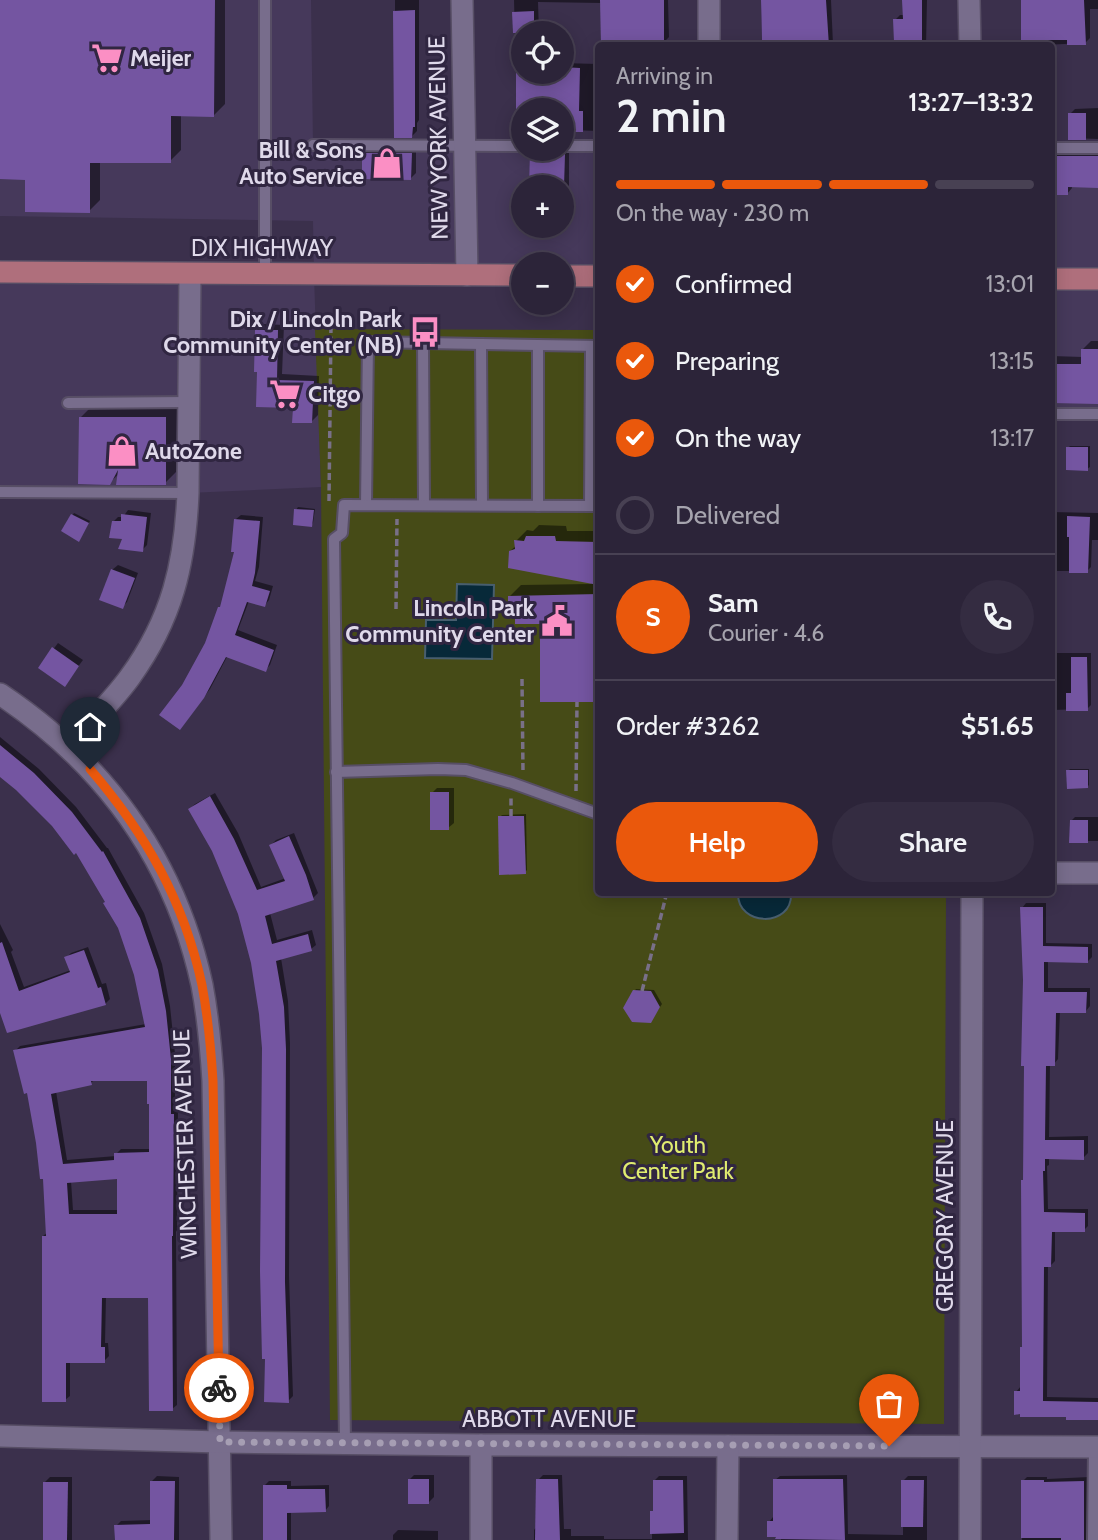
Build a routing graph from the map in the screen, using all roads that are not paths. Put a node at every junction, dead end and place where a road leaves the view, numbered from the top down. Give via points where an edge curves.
1 (265, 0) edge
2 (462, 0) edge
3 (709, 0) edge
4 (969, 0) edge
5 (709, 42) edge
6 (970, 42) edge
7 (313, 145) dead end
8 (465, 145) junction
9 (511, 146) edge
10 (574, 146) edge
11 (595, 146) edge
12 (1055, 148) edge
13 (1098, 148) edge
14 (0, 272) edge
15 (190, 274) junction
16 (265, 274) junction
17 (467, 275) junction
18 (511, 275) edge
19 (574, 276) edge
20 (595, 276) edge
21 (1055, 279) edge
22 (1098, 279) edge
23 (423, 343) junction
24 (481, 344) junction
25 (538, 345) junction
26 (595, 346) edge
27 (188, 402) junction
28 (68, 403) dead end
29 (1055, 414) edge
30 (1098, 414) edge
31 (0, 492) edge
32 (188, 493) junction
33 (366, 505) junction
34 (424, 505) junction
35 (481, 505) junction
36 (538, 506) junction
37 (594, 506) edge
38 (0, 694) edge
39 (69, 747) junction
40 (336, 772) junction
41 (595, 813) edge
42 (1055, 873) edge
43 (1098, 873) edge
44 (972, 896) edge
45 (0, 1436) edge
46 (220, 1442) junction
47 (345, 1443) junction
48 (481, 1445) junction
49 (728, 1446) junction
50 (970, 1447) junction
51 (1096, 1447) edge
52 (221, 1540) edge
53 (481, 1540) edge
54 (727, 1540) edge
55 (970, 1540) edge
56 (1093, 1540) edge

1 - 16 lane
2 - 8 street, NEW YORK AVENUE
3 - 5 street
4 - 6 street
7 - 8 lane
8 - 9 lane
8 - 17 street, NEW YORK AVENUE
10 - 11 lane
12 - 13 lane
14 - 15 main road, DIX HIGHWAY
15 - 16 main road, DIX HIGHWAY
15 - 27 street
16 - 17 main road, DIX HIGHWAY
17 - 18 main road, DIX HIGHWAY
19 - 20 main road
21 - 22 main road
23 - 24 lane
23 - 33 lane via 368,342
23 - 34 lane
24 - 25 lane
24 - 35 lane
25 - 26 lane
25 - 36 lane
26 - 37 lane
27 - 28 lane
27 - 32 street
29 - 30 lane
31 - 32 lane
32 - 39 street via 181,563 160,627 130,677
33 - 34 lane
33 - 40 lane via 344,505 342,533 334,539
34 - 35 lane
35 - 36 lane
36 - 37 lane
38 - 39 street, WINCHESTER AVENUE
39 - 46 street, WINCHESTER AVENUE via 117,801 152,852 182,918 202,988 213,1081
40 - 41 lane via 466,771
40 - 47 lane
42 - 43 street
44 - 50 street, GREGORY AVENUE
45 - 46 street, ABBOTT AVENUE
46 - 47 street, ABBOTT AVENUE
46 - 52 street, WINCHESTER AVENUE
47 - 48 street, ABBOTT AVENUE
48 - 49 street, ABBOTT AVENUE
48 - 53 street
49 - 50 street, ABBOTT AVENUE
49 - 54 street
50 - 51 street, ABBOTT AVENUE
50 - 55 street, GREGORY AVENUE
51 - 56 lane

